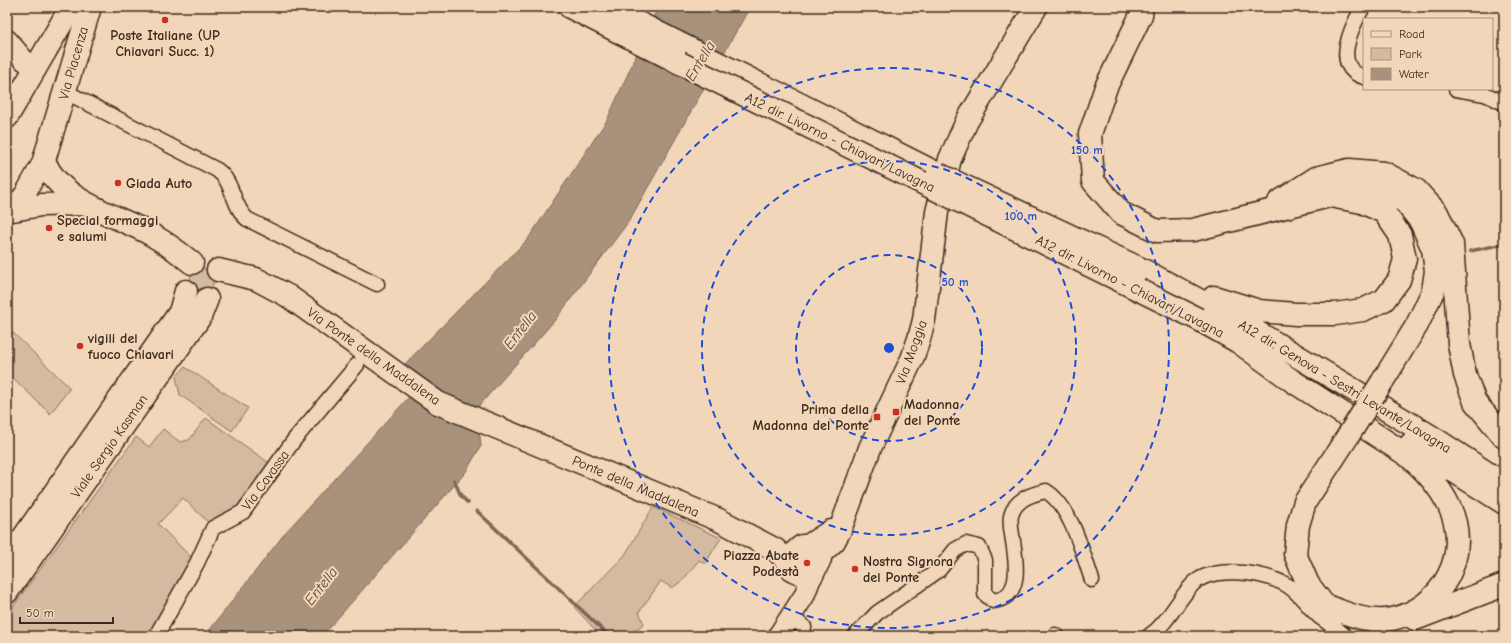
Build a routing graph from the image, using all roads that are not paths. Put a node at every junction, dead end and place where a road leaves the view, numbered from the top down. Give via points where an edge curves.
1 (71, 7) edge
2 (90, 7) edge
3 (570, 7) edge
4 (607, 7) edge
5 (1036, 7) edge
6 (1142, 7) edge
7 (1363, 7) edge
8 (7, 40) edge
9 (51, 42) junction
10 (76, 55) junction
11 (34, 68) junction
12 (1363, 77) edge
13 (1462, 90) edge
14 (66, 92) junction
15 (1504, 103) edge
16 (7, 117) edge
17 (44, 160) junction
18 (1329, 196) junction
19 (86, 204) junction
20 (10, 210) edge
21 (1266, 211) junction
22 (192, 264) junction
23 (218, 270) junction
24 (1146, 272) junction
25 (377, 284) dead end
26 (186, 291) junction
27 (207, 298) junction
28 (1233, 338) junction
29 (357, 365) dead end
30 (1504, 437) edge
31 (554, 451) joint
32 (1504, 484) edge
33 (1504, 504) edge
34 (804, 560) junction
35 (7, 561) edge
36 (1092, 580) dead end
37 (1504, 585) edge
38 (7, 592) edge
39 (1324, 605) junction
40 (786, 622) edge
41 (156, 636) edge
42 (802, 636) edge
43 (854, 636) edge
44 (1149, 636) edge
45 (1345, 636) edge

1 - 9 main road
2 - 10 main road, Via Piacenza
3 - 28 main road, A12 dir. Livorno - Chiavari/Lavagna, bridge
4 - 24 main road, bridge via 938,174
5 - 34 main road, Via Moggia via 967,121 950,158 937,212 924,320 912,359 870,448 834,541
6 - 21 main road via 1141,15 1106,87 1090,134 1093,181 1121,213 1157,231 1193,230
7 - 12 street via 1351,28 1346,52 1349,67 1358,76
8 - 11 main road
9 - 10 main road via 66,42 72,46
9 - 11 main road
10 - 14 main road, Via Piacenza
11 - 16 main road
13 - 15 street via 1485,94
14 - 17 main road, Via Piacenza
14 - 25 street via 217,170 228,182 239,213 247,220
17 - 19 main road via 48,172 55,180
17 - 20 main road via 25,194
18 - 21 main road
18 - 24 main road via 1362,202 1384,212 1400,235 1405,259 1399,280 1384,300 1362,310 1334,314 1259,311
18 - 39 main road, bridge via 1358,186 1389,192 1405,202 1421,222 1433,249 1436,270 1433,291 1417,325 1305,502 1298,525 1295,554 1308,584
19 - 20 main road via 41,205
19 - 22 main road via 152,235
21 - 30 main road via 1316,178 1348,170 1384,173 1416,190 1437,213 1452,244 1459,344 1465,376 1475,402
22 - 23 main road via 203,261
22 - 26 main road via 187,267 182,279
23 - 27 main road via 221,281 219,287
23 - 31 main road, Via Ponte della Maddalena via 256,279 288,296 438,403
24 - 32 main road, A12 dir. Genova - Sestri Levante/Lavagna via 1247,326 1425,433
26 - 27 main road via 195,298
26 - 35 main road, Viale Sergio Kasman via 180,312
27 - 38 main road, Viale Sergio Kasman via 200,317
28 - 33 main road, A12 dir. Livorno - Chiavari/Lavagna via 1370,418
28 - 39 main road via 1291,380 1407,455 1424,469 1450,507 1456,530 1456,552 1451,573 1437,594 1422,607 1392,619 1365,619
29 - 41 street, Via Cavassa via 294,440 243,512 213,528 197,563
31 - 34 main road, Ponte della Maddalena via 719,520 776,550
34 - 40 main road, Via Moggia via 804,596
36 - 43 street via 1078,540 1056,497 1046,491 1031,494 1019,503 1010,516 1016,579 1011,593 1001,600 993,601 985,594 985,560 979,547 966,544 955,550 939,570 876,613
37 - 39 main road via 1395,626 1370,627 1343,619
40 - 42 street via 804,627
44 - 45 street via 1160,628 1193,584 1213,573 1240,572 1282,582

